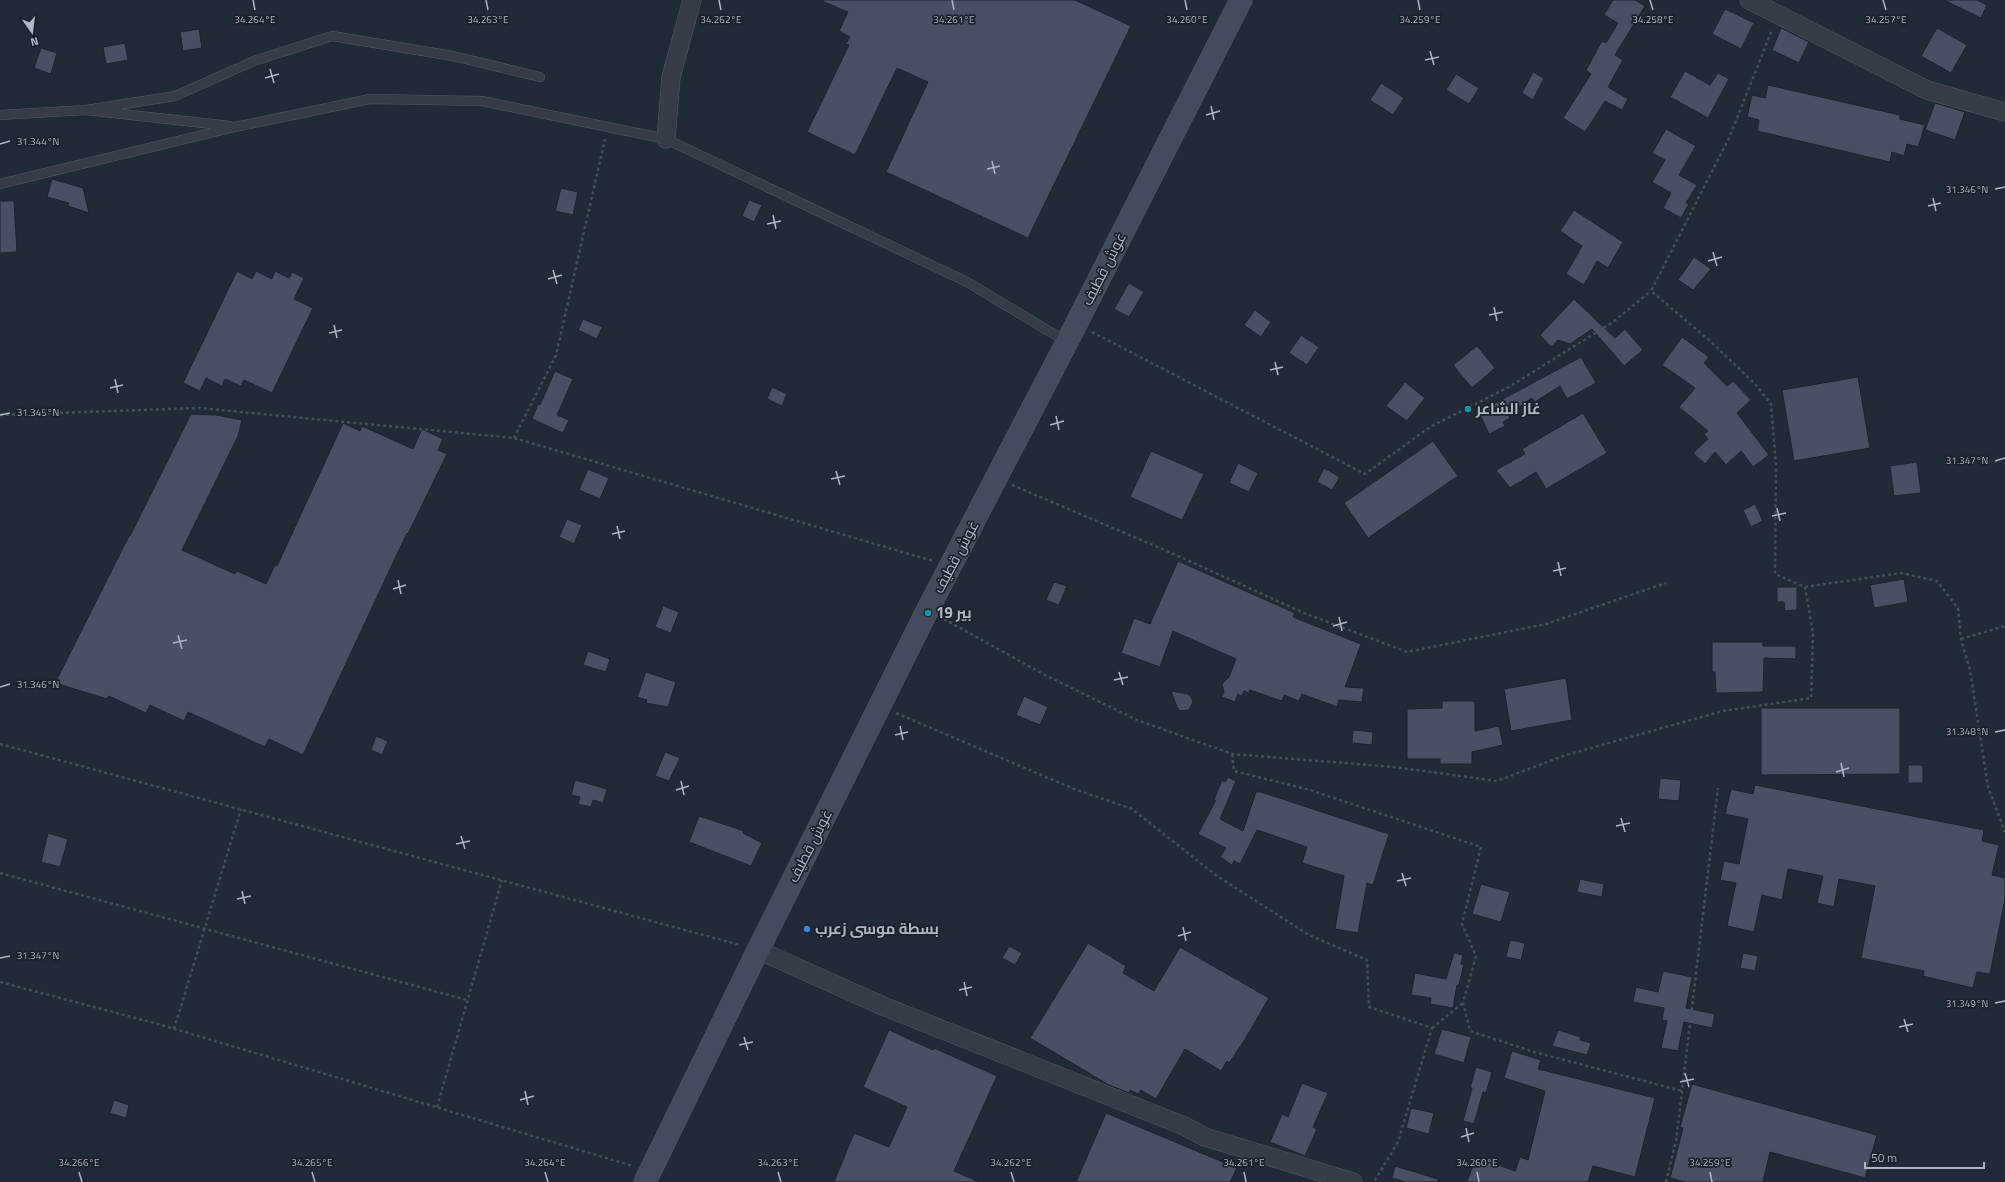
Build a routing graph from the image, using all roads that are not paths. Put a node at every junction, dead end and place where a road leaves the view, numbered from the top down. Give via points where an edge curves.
1 (692, 0) edge
2 (1241, 0) edge
3 (1749, 0) edge
4 (540, 77) dead end
5 (86, 110) junction
6 (2005, 112) edge
7 (0, 115) edge
8 (236, 127) junction
9 (666, 139) junction
10 (0, 184) edge
11 (1072, 333) junction
12 (758, 950) junction
13 (648, 1176) edge
14 (1352, 1182) edge

1 - 9 street via 671,77
2 - 11 main road, غوش قطيف
3 - 6 street via 1927,90
4 - 5 lane via 453,56 332,36 254,60 175,96
5 - 7 lane
5 - 8 lane
8 - 9 lane via 370,99 482,101
8 - 10 lane
9 - 11 lane
11 - 12 main road, غوش قطيف via 928,609
12 - 13 main road, غوش قطيف
12 - 14 street via 883,1006 1184,1126 1205,1137

